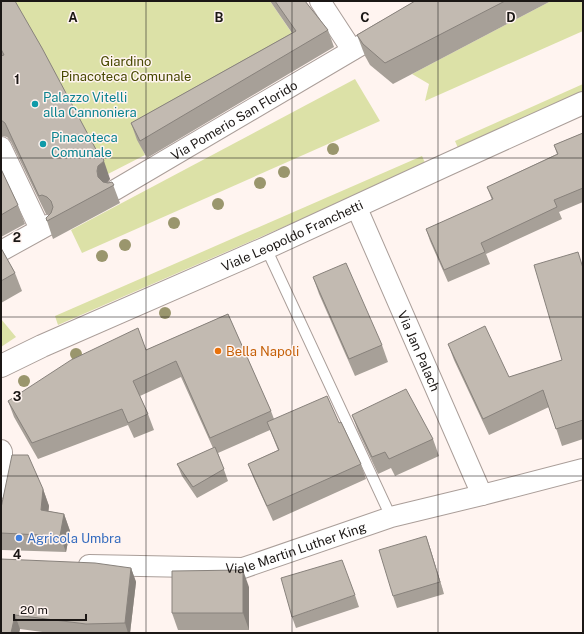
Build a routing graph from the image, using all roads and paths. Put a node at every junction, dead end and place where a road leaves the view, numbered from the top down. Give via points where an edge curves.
1 (320, 1) edge
2 (400, 21) edge
3 (352, 50) junction
4 (583, 103) edge
5 (1, 147) edge
6 (114, 190) edge
7 (356, 206) junction
8 (266, 248) junction
9 (1, 251) edge
10 (1, 366) edge
11 (1, 450) edge
12 (583, 469) edge
13 (1, 488) edge
14 (482, 495) junction
15 (391, 517) junction
16 (71, 565) edge

1 - 3 street
2 - 3 street, Via Pomerio San Florido
3 - 6 street, Via Pomerio San Florido
4 - 7 main road, Viale Leopoldo Franchetti
5 - 9 street via 44,227
7 - 8 main road, Viale Leopoldo Franchetti
7 - 14 street, Via Jan Palach
8 - 10 main road, Viale Leopoldo Franchetti
8 - 15 lane
11 - 13 street
12 - 14 street, Viale Martin Luther King
14 - 15 street, Viale Martin Luther King
15 - 16 street, Viale Martin Luther King via 243,568

